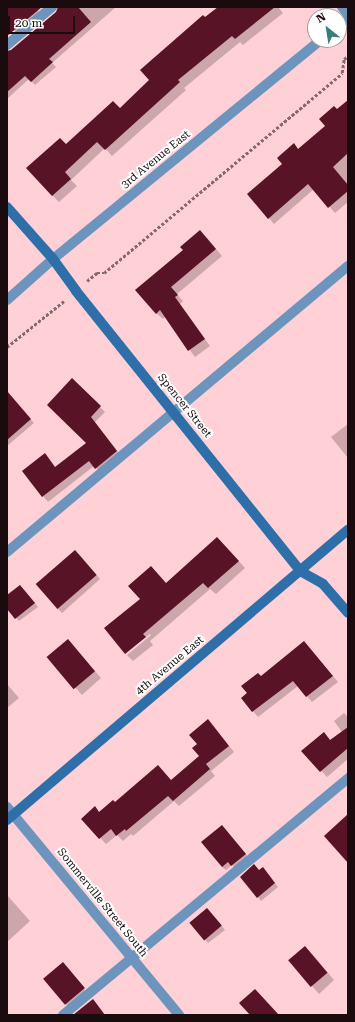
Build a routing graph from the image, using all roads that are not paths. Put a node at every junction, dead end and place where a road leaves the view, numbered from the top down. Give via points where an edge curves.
1 (52, 7) edge
2 (342, 7) edge
3 (348, 14) edge
4 (7, 45) edge
5 (311, 48) edge
6 (7, 207) edge
7 (53, 259) junction
8 (348, 266) edge
9 (7, 300) edge
10 (174, 413) junction
11 (348, 530) edge
12 (7, 552) edge
13 (300, 570) junction
14 (348, 613) edge
15 (348, 778) edge
16 (9, 814) edge
17 (132, 959) junction
18 (63, 1015) edge
19 (178, 1015) edge

1 - 4 street
2 - 3 street
5 - 7 street, 3rd Avenue East
6 - 7 street, Spencer Street
7 - 9 street, 3rd Avenue East
7 - 10 street, Spencer Street
8 - 10 street
10 - 12 street
10 - 13 street, Spencer Street
11 - 13 street, 4th Avenue East
13 - 14 street, Spencer Street via 323,584
13 - 16 street, 4th Avenue East
15 - 17 street
16 - 17 street, Sommerville Street South
17 - 18 street
17 - 19 street, Sommerville Street South

